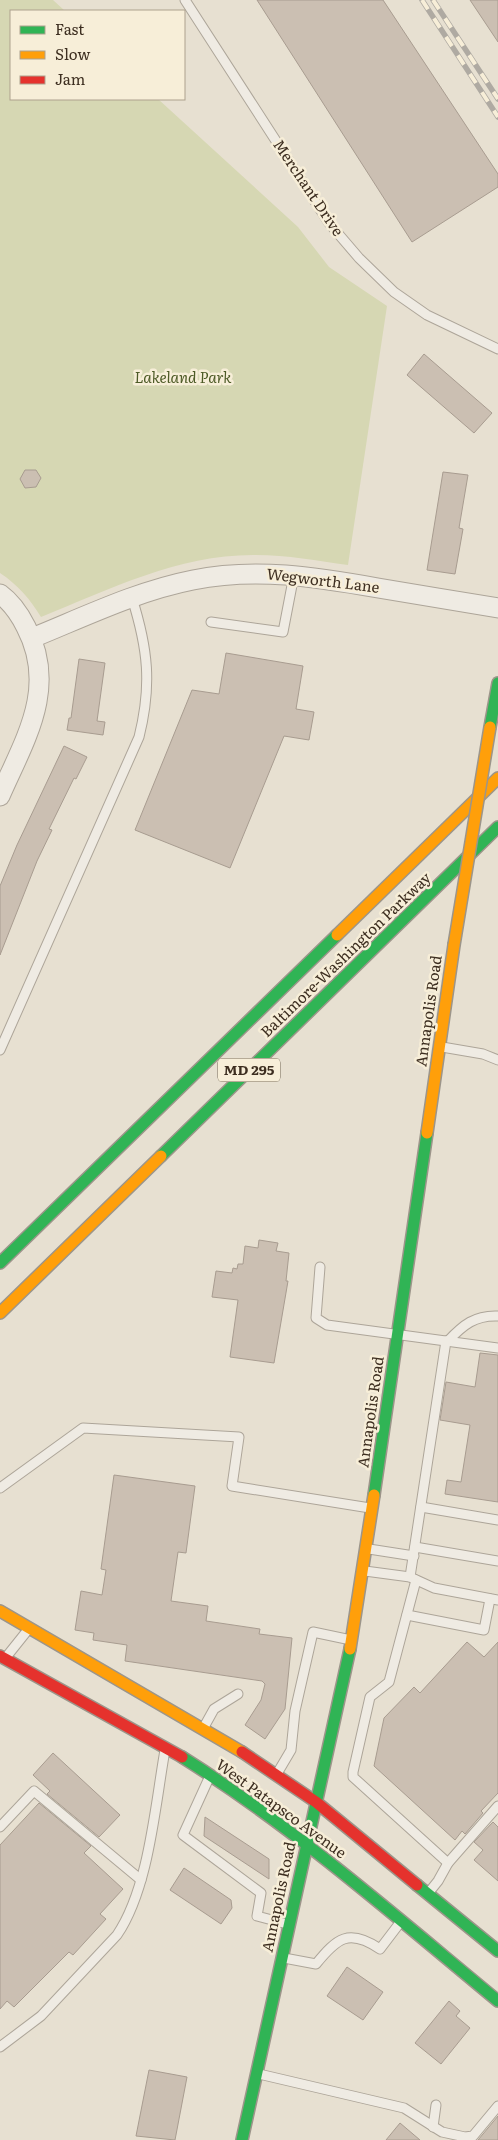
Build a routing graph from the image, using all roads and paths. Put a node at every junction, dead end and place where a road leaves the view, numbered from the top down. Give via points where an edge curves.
1 (185, 0) edge
2 (498, 349) edge
3 (294, 575) junction
4 (0, 594) edge
5 (132, 598) junction
6 (498, 608) edge
7 (211, 622) dead end
8 (32, 638) junction
9 (498, 683) edge
10 (498, 778) edge
11 (0, 796) edge
12 (498, 827) edge
13 (439, 1046) junction
14 (0, 1050) edge
15 (498, 1060) edge
16 (0, 1263) edge
17 (320, 1267) dead end
18 (0, 1312) edge
19 (498, 1316) edge
20 (398, 1334) junction
21 (447, 1341) junction
22 (498, 1348) edge
23 (0, 1488) edge
24 (421, 1507) junction
25 (372, 1509) junction
26 (498, 1520) edge
27 (366, 1549) junction
28 (414, 1551) junction
29 (498, 1561) edge
30 (362, 1570) junction
31 (413, 1579) junction
32 (494, 1599) edge
33 (0, 1612) edge
34 (407, 1615) junction
35 (30, 1628) junction
36 (352, 1640) junction
37 (2, 1659) edge
38 (238, 1694) dead end
39 (204, 1728) junction
40 (166, 1747) junction
41 (277, 1774) junction
42 (210, 1776) junction
43 (316, 1802) junction
44 (498, 1806) edge
45 (0, 1827) edge
46 (306, 1843) junction
47 (448, 1862) junction
48 (141, 1880) junction
49 (428, 1893) junction
50 (402, 1921) junction
51 (289, 1924) junction
52 (490, 1933) dead end
53 (477, 1934) junction
54 (498, 1951) edge
55 (281, 1957) junction
56 (498, 2001) edge
57 (0, 2047) edge
58 (256, 2073) junction
59 (436, 2105) dead end
60 (498, 2106) edge
61 (432, 2127) junction
62 (242, 2140) edge

1 - 2 lane, Merchant Drive via 329,223 358,258 394,292 426,315
3 - 5 street, Wegworth Lane via 255,573 193,580
3 - 6 street, Wegworth Lane
3 - 7 lane via 283,632
4 - 8 street via 21,617
5 - 8 street, Wegworth Lane
5 - 14 lane via 147,661 145,710 139,737
8 - 11 street via 41,683 38,705
9 - 13 main road, Annapolis Road, bridge
10 - 16 main road, Baltimore-Washington Parkway / MD 295
12 - 18 main road, Baltimore-Washington Parkway / MD 295
13 - 15 lane
13 - 20 main road, Annapolis Road
17 - 20 lane via 316,1318 327,1325
19 - 21 lane via 483,1315 469,1321
20 - 21 lane
20 - 25 main road, Annapolis Road
21 - 22 lane
21 - 24 lane
23 - 25 lane via 82,1428 239,1437 232,1486
24 - 26 lane
24 - 28 lane
25 - 27 main road, Annapolis Road
27 - 28 lane
27 - 30 main road, Annapolis Road
28 - 29 lane
28 - 31 lane
30 - 31 lane
30 - 36 main road, Annapolis Road
31 - 32 lane via 434,1588
31 - 34 lane
32 - 34 lane via 484,1630
33 - 35 main road, West Patapsco Avenue
34 - 47 lane via 389,1682 370,1697 352,1767 353,1777
35 - 37 lane
35 - 39 main road, West Patapsco Avenue
36 - 41 lane via 313,1632 295,1711 291,1750
36 - 43 main road, Annapolis Road
37 - 40 main road, West Patapsco Avenue
38 - 39 lane via 214,1709
39 - 41 main road, West Patapsco Avenue
40 - 42 main road, West Patapsco Avenue
40 - 48 lane
41 - 43 main road, West Patapsco Avenue
42 - 46 main road, West Patapsco Avenue
42 - 51 lane via 183,1835 261,1893 257,1916
43 - 46 main road, Annapolis Road
43 - 49 main road, West Patapsco Avenue
44 - 47 lane
45 - 48 lane via 34,1791
46 - 50 main road, West Patapsco Avenue
46 - 51 main road, Annapolis Road
47 - 49 lane
48 - 57 lane via 135,1902 117,1935 41,2016
49 - 53 main road, West Patapsco Avenue
50 - 55 lane via 380,1949 364,1939 348,1937 333,1943 316,1964
50 - 56 main road, West Patapsco Avenue
51 - 55 main road, Annapolis Road
52 - 53 lane
53 - 54 main road, West Patapsco Avenue
55 - 58 main road, Annapolis Road
58 - 61 lane via 404,2108
58 - 62 main road, Annapolis Road
59 - 61 lane
60 - 61 lane via 474,2136 455,2135

